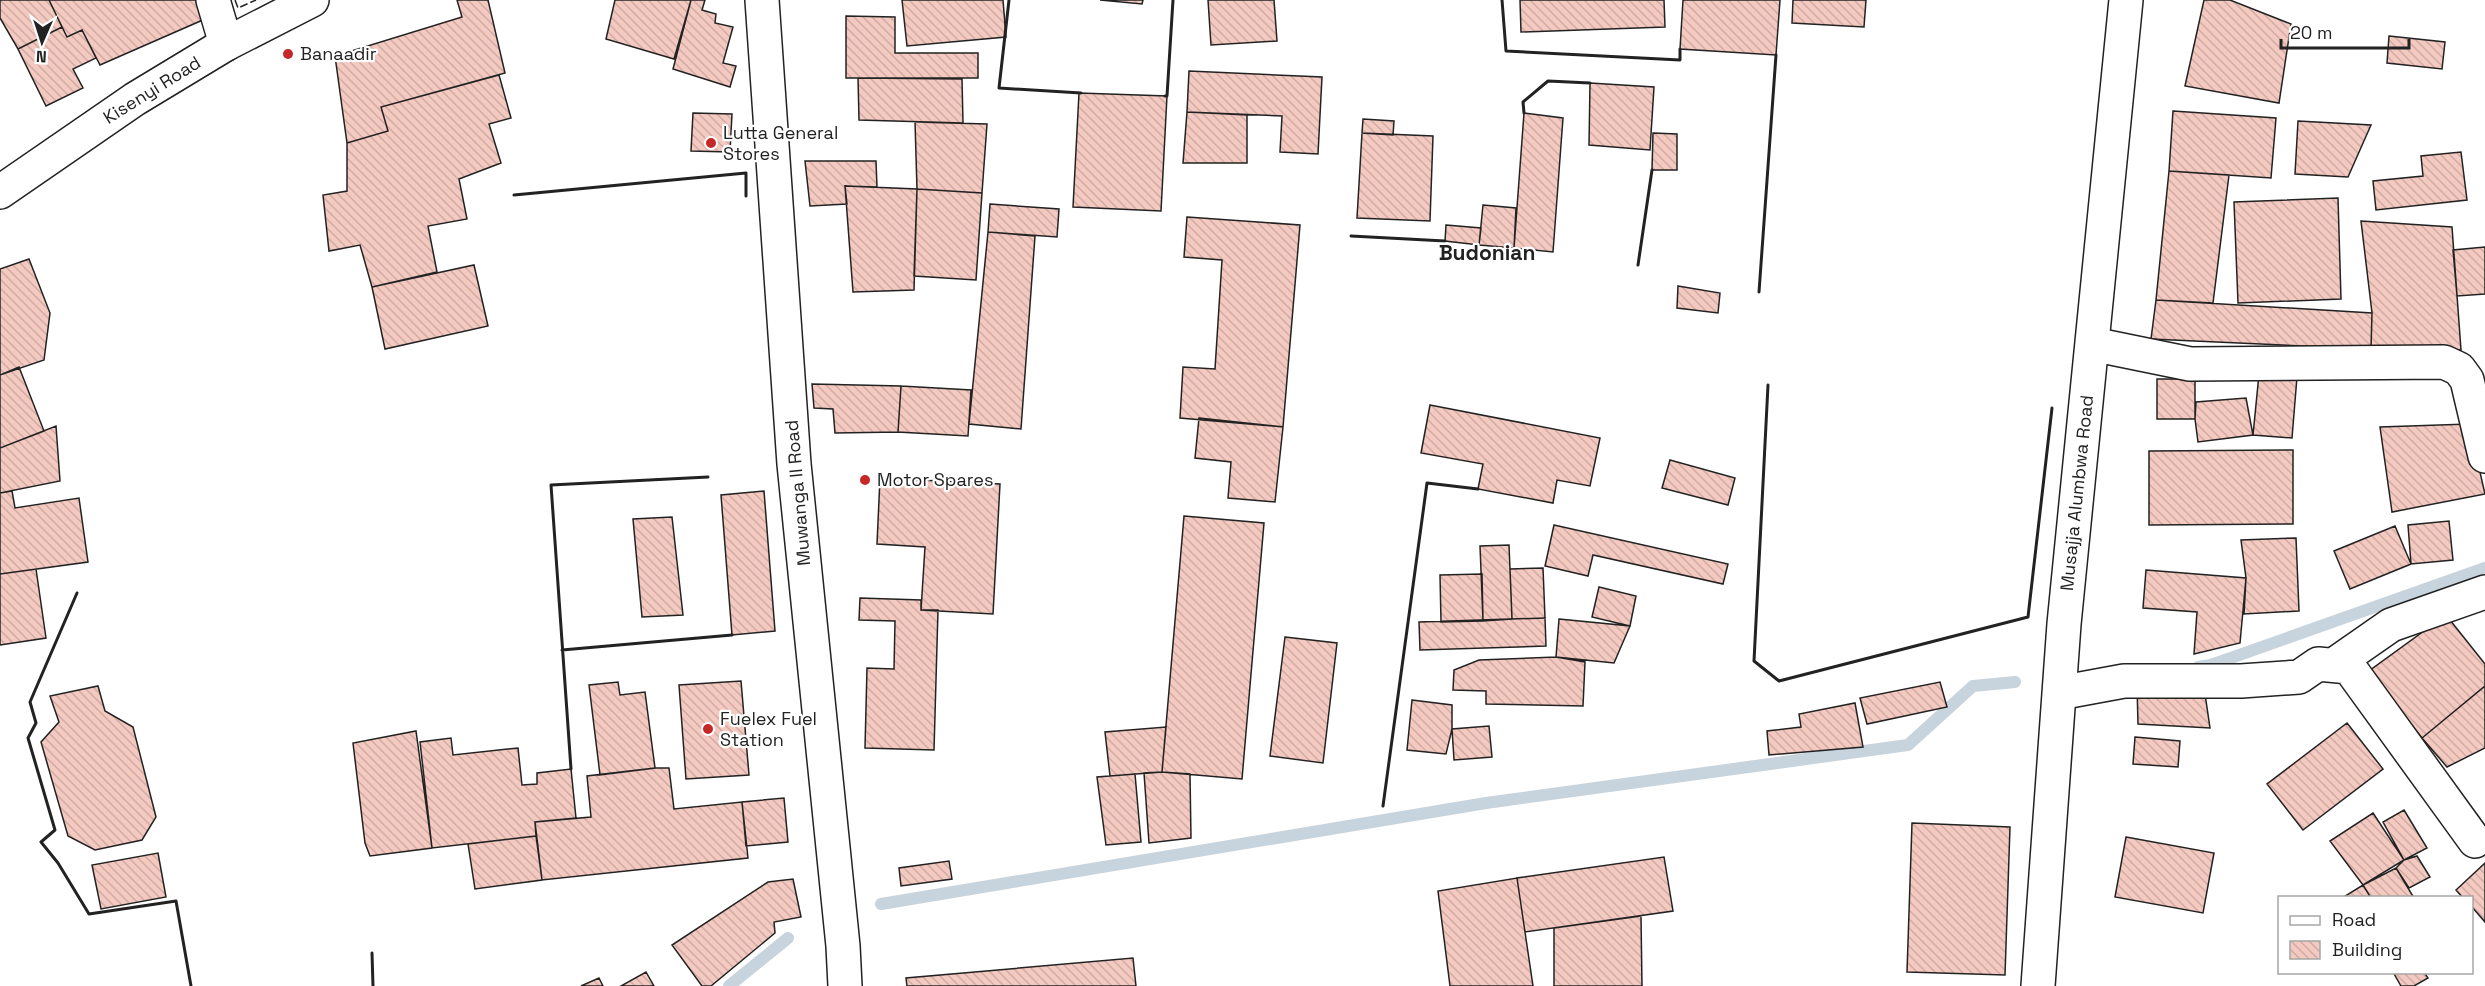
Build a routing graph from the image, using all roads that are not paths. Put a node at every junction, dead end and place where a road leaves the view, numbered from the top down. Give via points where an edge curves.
1 (213, 0) edge
2 (312, 0) edge
3 (762, 0) edge
4 (2126, 0) edge
5 (226, 44) junction
6 (0, 192) edge
7 (2092, 344) junction
8 (2485, 456) edge
9 (2485, 592) edge
10 (2335, 664) junction
11 (2059, 693) junction
12 (2475, 841) dead end
13 (845, 986) edge
14 (2038, 986) edge

1 - 5 street
2 - 5 street, Kisenyi Road
3 - 13 street, Muwanga II Road via 794,464
4 - 7 street, Musajja Alumbwa Road
5 - 6 street, Kisenyi Road via 135,99
7 - 8 street via 2190,364 2444,362 2459,369 2467,380
7 - 11 street, Musajja Alumbwa Road
9 - 10 street via 2391,625
10 - 11 street via 2318,664 2299,677 2124,681
10 - 12 street via 2349,667
11 - 14 street, Musajja Alumbwa Road

